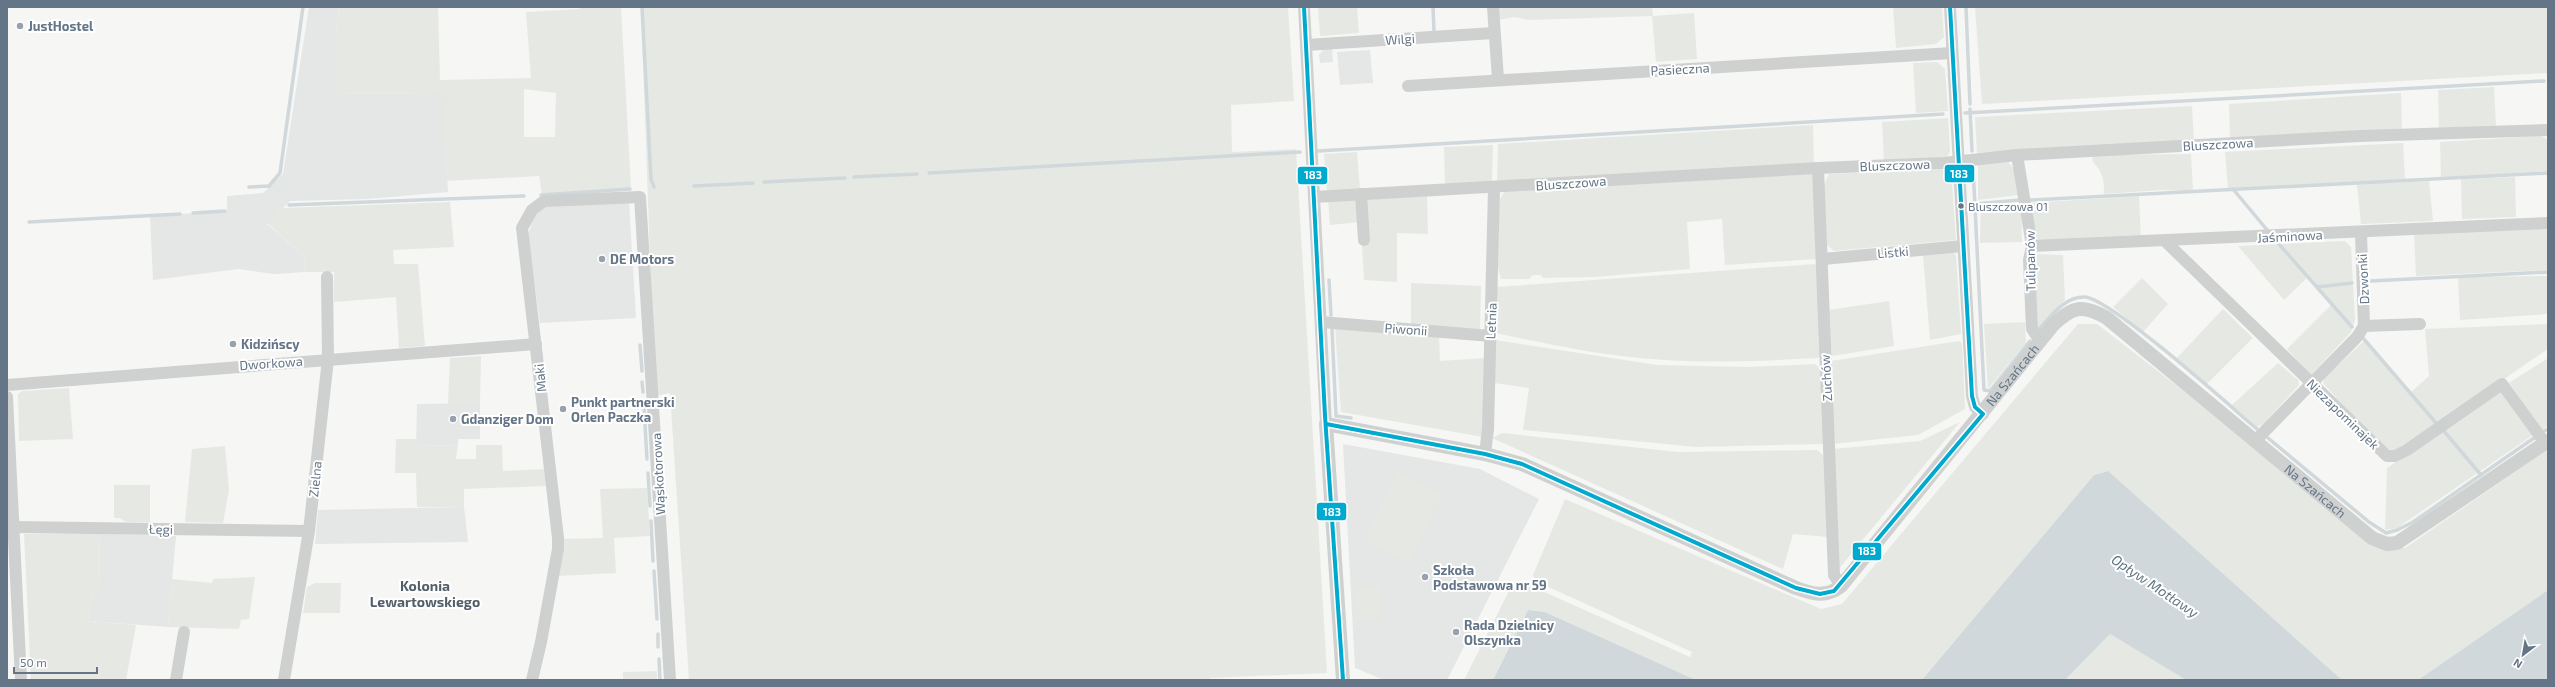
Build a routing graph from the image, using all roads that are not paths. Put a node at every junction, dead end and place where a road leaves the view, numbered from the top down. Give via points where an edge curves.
1 (1304, 7) edge
2 (1493, 7) edge
3 (1950, 7) edge
4 (1494, 33) junction
5 (1306, 45) junction
6 (1952, 53) junction
7 (1498, 79) junction
8 (1408, 86) dead end
9 (2548, 130) edge
10 (2017, 154) junction
11 (1958, 160) junction
12 (1818, 168) junction
13 (1494, 188) junction
14 (1361, 194) junction
15 (640, 197) joint
16 (1314, 197) junction
17 (2548, 223) edge
18 (2361, 232) junction
19 (1364, 240) dead end
20 (2166, 242) junction
21 (1964, 246) junction
22 (2032, 246) junction
23 (1823, 259) junction
24 (326, 277) dead end
25 (1321, 322) junction
26 (2420, 324) dead end
27 (2364, 326) junction
28 (1491, 336) junction
29 (2040, 341) junction
30 (536, 344) junction
31 (328, 359) junction
32 (2311, 383) junction
33 (7, 385) edge
34 (7, 397) edge
35 (1983, 414) junction
36 (1326, 424) junction
37 (2256, 440) junction
38 (2547, 442) edge
39 (1485, 454) junction
40 (13, 527) junction
41 (309, 531) junction
42 (1841, 586) junction
43 (184, 632) dead end
44 (21, 680) edge
45 (176, 680) edge
46 (284, 680) edge
47 (532, 680) edge
48 (670, 680) edge
49 (1343, 680) edge

1 - 5 street
2 - 4 street
3 - 6 street
4 - 5 street, Wilgi
4 - 7 street
5 - 16 street
6 - 7 street, Pasieczna
6 - 11 street
7 - 8 street, Pasieczna
9 - 10 street, Bluszczowa via 2360,136
10 - 11 street, Bluszczowa
10 - 22 street, Tulipanów
11 - 12 street, Bluszczowa via 1944,163
11 - 21 street
12 - 13 street, Bluszczowa
12 - 23 street, Zuchów
13 - 14 street, Bluszczowa
13 - 28 street, Letnia
14 - 16 street, Bluszczowa
14 - 19 street
15 - 30 street, Maki via 544,202 525,218 522,228
15 - 48 street, Wąskotorowa
16 - 25 street
17 - 18 street, Jaśminowa
18 - 20 street, Jaśminowa
18 - 27 street, Dzwonki
20 - 22 street, Jaśminowa
20 - 32 street, Niezapominajek
21 - 23 street, Listki
21 - 35 street via 1972,396 1975,407
22 - 29 street, Tulipanów via 2029,260 2032,329
23 - 42 street, Zuchów via 1834,575
24 - 31 street, Zielna
25 - 28 street, Piwonii
25 - 36 street
26 - 27 street
27 - 32 street
28 - 39 street, Letnia
29 - 35 street, Na Szańcach
29 - 37 street, Na Szańcach via 2064,315 2076,309 2094,310 2108,318
30 - 31 street, Dworkowa
30 - 47 street, Maki via 558,549
31 - 33 street, Dworkowa
31 - 41 street, Zielna
32 - 37 street
32 - 38 street, Niezapominajek via 2387,456 2395,456 2406,450 2502,384
34 - 40 street
35 - 42 street, Na Szańcach
36 - 39 street, Na Szańcach
36 - 49 street
37 - 38 street, Na Szańcach via 2372,538 2387,544 2397,543
39 - 42 street, Na Szańcach via 1529,467 1796,588 1825,595
40 - 41 street, Łęgi
40 - 44 street
41 - 46 street, Zielna
43 - 45 street

